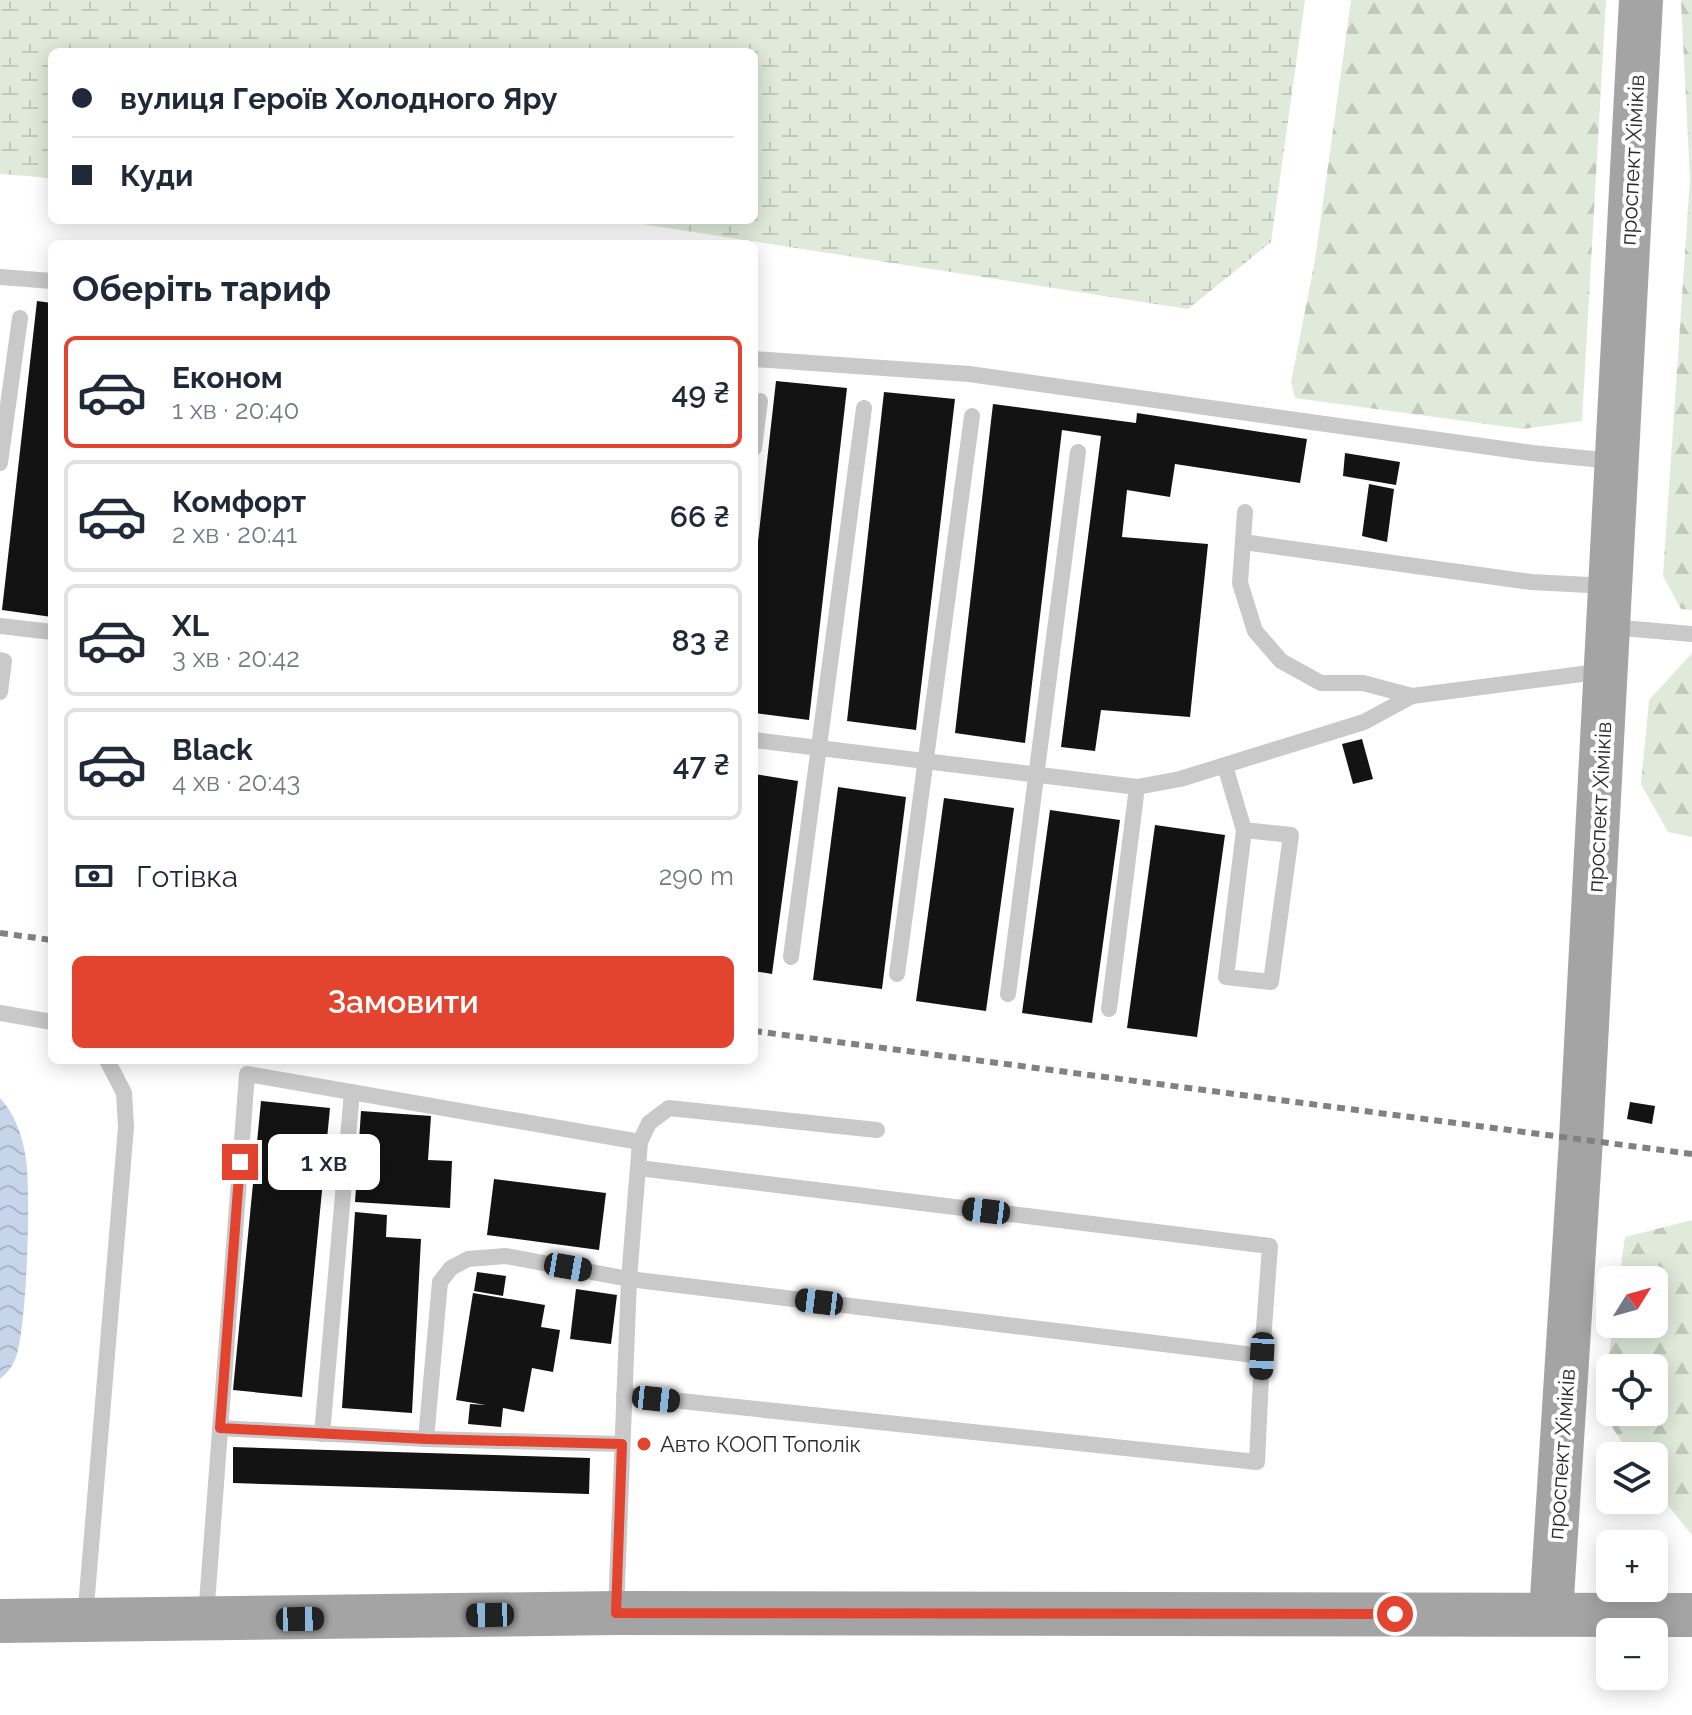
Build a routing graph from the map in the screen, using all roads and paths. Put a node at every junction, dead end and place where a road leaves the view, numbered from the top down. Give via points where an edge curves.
1 (1641, 0) edge
2 (0, 277) edge
3 (48, 281) edge
4 (20, 318) dead end
5 (758, 359) edge
6 (760, 401) dead end
7 (864, 408) dead end
8 (972, 416) dead end
9 (758, 417) edge
10 (1078, 452) dead end
11 (1615, 461) junction
12 (0, 463) edge
13 (1245, 512) dead end
14 (1243, 542) junction
15 (1609, 606) junction
16 (0, 626) edge
17 (48, 632) edge
18 (1692, 634) edge
19 (0, 660) edge
20 (1607, 671) junction
21 (0, 692) edge
22 (1412, 696) junction
23 (758, 740) edge
24 (819, 747) junction
25 (925, 761) junction
26 (1225, 766) junction
27 (1036, 774) junction
28 (1137, 787) junction
29 (1244, 830) junction
30 (791, 957) dead end
31 (897, 974) dead end
32 (1008, 994) dead end
33 (1109, 1009) dead end
34 (0, 1013) edge
35 (48, 1021) edge
36 (109, 1064) edge
37 (352, 1092) junction
38 (877, 1130) dead end
39 (640, 1142) junction
40 (639, 1168) junction
41 (629, 1279) junction
42 (1262, 1356) junction
43 (624, 1395) junction
44 (220, 1428) junction
45 (322, 1434) junction
46 (426, 1439) junction
47 (622, 1444) junction
48 (616, 1613) junction
49 (1551, 1614) junction
50 (1692, 1615) edge
51 (206, 1620) junction
52 (0, 1621) edge
53 (85, 1621) junction

1 - 11 main road, проспект Хіміків
2 - 3 lane
4 - 12 lane
5 - 11 lane via 969,374
6 - 9 lane
7 - 24 lane
8 - 25 lane
10 - 27 lane
11 - 15 main road, проспект Хіміків
13 - 14 lane
14 - 15 lane via 1501,578
14 - 22 lane via 1240,583 1255,631 1281,661 1321,683 1363,683
15 - 18 lane
15 - 20 main road, проспект Хіміків
16 - 17 lane
19 - 21 lane
20 - 22 lane
20 - 49 main road, проспект Хіміків
22 - 26 lane via 1364,722
23 - 24 lane
24 - 25 lane
24 - 30 lane
25 - 27 lane
25 - 31 lane
26 - 28 lane
26 - 29 lane
27 - 28 lane
27 - 32 lane
28 - 33 lane
29 - 29 lane via 1226,977 1271,982 1291,835
34 - 35 lane
36 - 53 lane via 124,1093 126,1127
37 - 39 lane
37 - 44 lane via 247,1074
37 - 45 lane
38 - 39 lane via 669,1108 649,1123
39 - 40 lane
40 - 41 lane
40 - 42 lane via 1270,1246
41 - 42 lane
41 - 43 lane
41 - 46 lane via 506,1256 468,1259 451,1268 440,1282
42 - 43 lane via 1257,1462
43 - 47 lane
44 - 45 lane
44 - 51 lane
45 - 46 lane
46 - 47 lane
47 - 48 lane
48 - 49 main road
48 - 51 main road
49 - 50 main road
51 - 53 main road
52 - 53 main road

